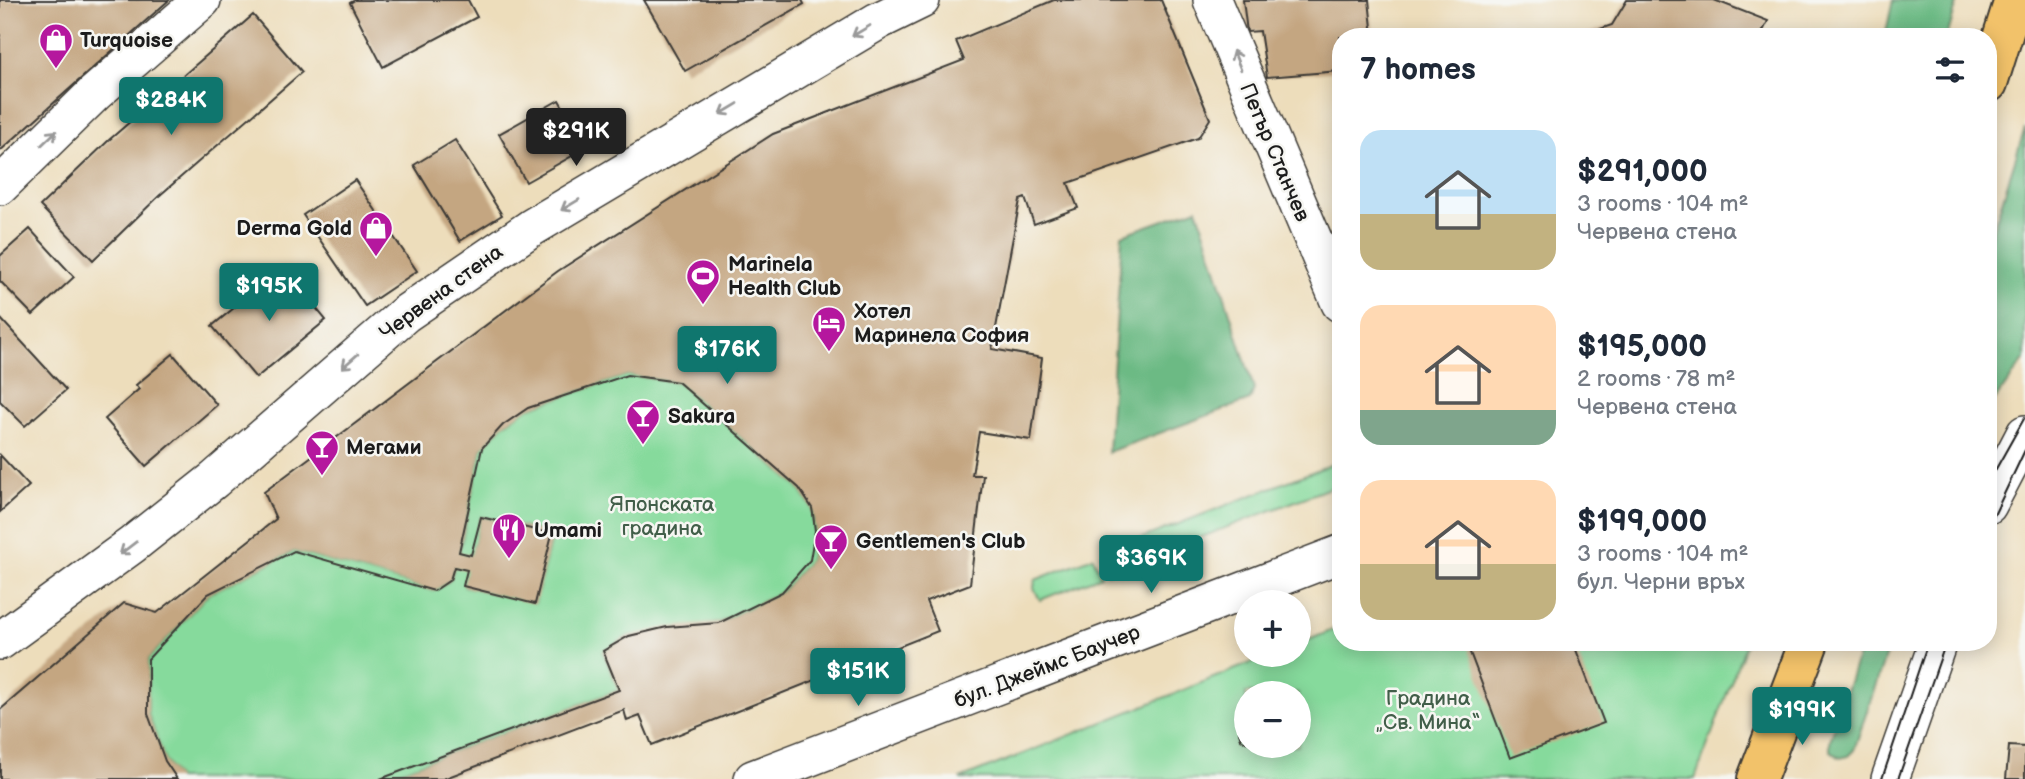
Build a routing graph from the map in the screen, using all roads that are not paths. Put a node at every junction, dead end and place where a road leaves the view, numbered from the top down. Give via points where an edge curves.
1 (202, 0) edge
2 (922, 0) edge
3 (1212, 0) edge
4 (2014, 0) edge
5 (1997, 54) edge
6 (0, 186) edge
7 (1332, 284) edge
8 (2025, 434) edge
9 (1997, 488) edge
10 (1332, 557) edge
11 (0, 640) edge
12 (1806, 651) edge
13 (1934, 651) edge
14 (753, 779) edge
15 (1758, 779) edge
16 (1890, 779) edge

6 -> 1 street via 95,93
2 -> 11 street, Червена стена via 878,21 531,228 405,314 214,480
7 -> 3 street, Петър Станчев
4 - 5 main road
8 - 9 street
10 - 14 street, бул. Джеймс Баучер
12 - 15 main road
13 - 16 street

